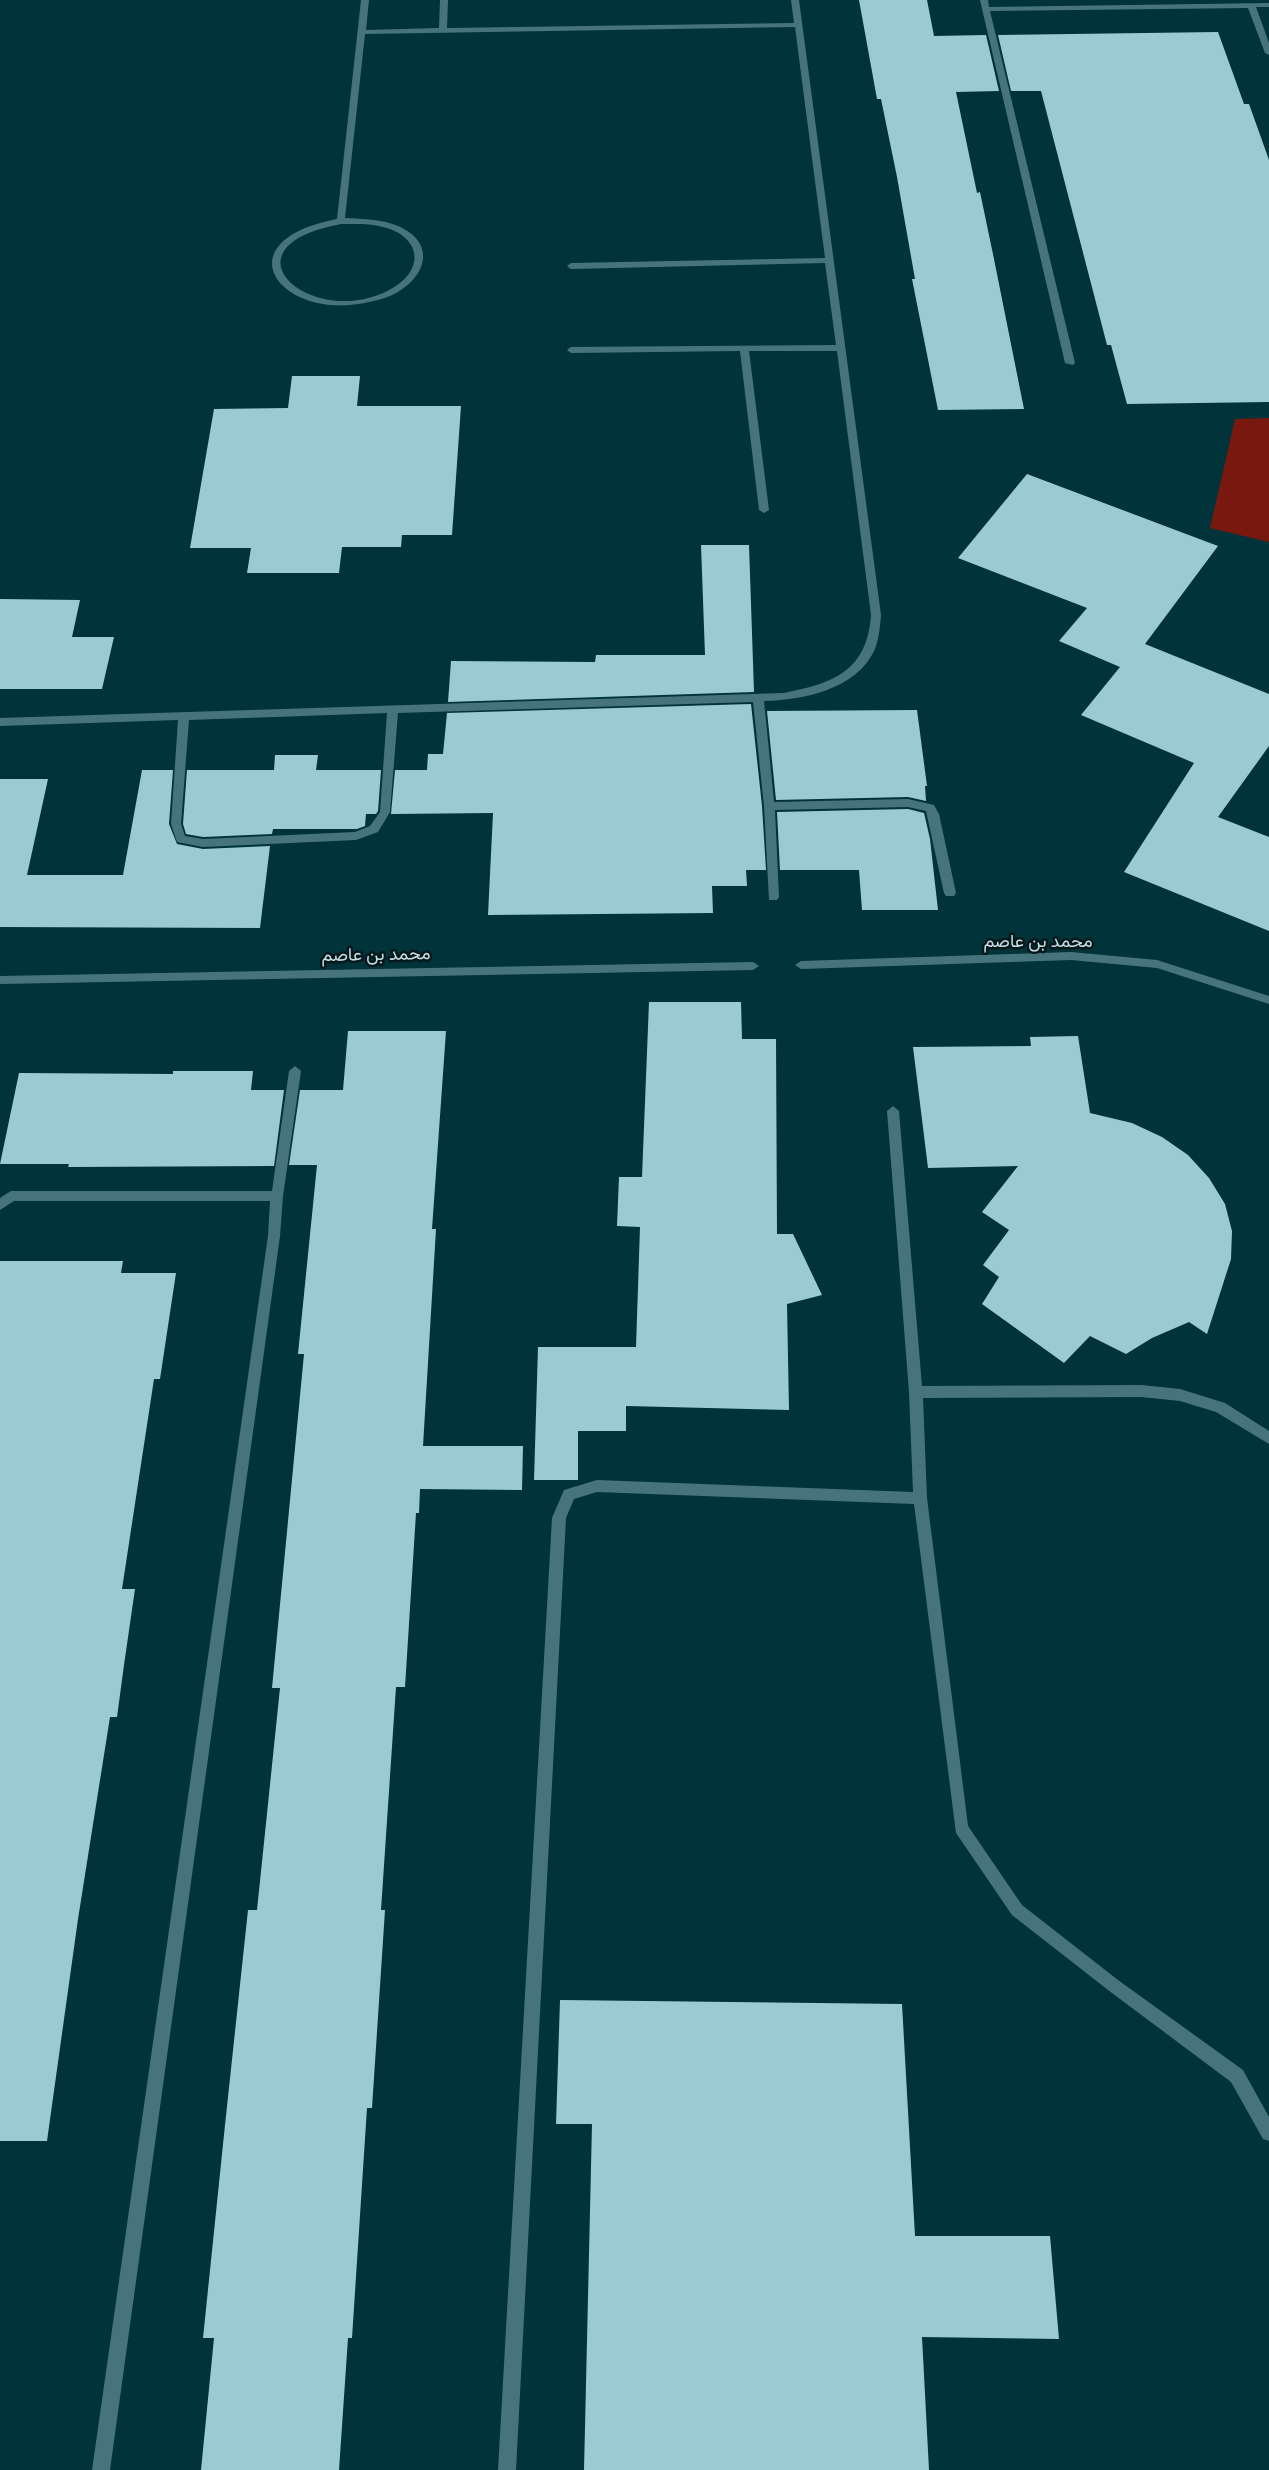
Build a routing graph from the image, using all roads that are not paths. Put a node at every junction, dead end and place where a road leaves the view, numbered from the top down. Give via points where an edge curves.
1 (365, 0) edge
2 (444, 0) edge
3 (795, 0) edge
4 (985, 4) edge
5 (1251, 5) junction
6 (1269, 5) edge
7 (799, 25) junction
8 (443, 31) junction
9 (360, 32) junction
10 (1269, 53) edge
11 (341, 221) junction
12 (829, 260) junction
13 (571, 266) dead end
14 (840, 348) junction
15 (744, 349) junction
16 (571, 350) dead end
17 (1070, 363) dead end
18 (764, 510) dead end
19 (758, 697) junction
20 (393, 709) junction
21 (184, 716) junction
22 (0, 722) edge
23 (769, 806) junction
24 (950, 893) dead end
25 (773, 897) dead end
26 (801, 965) dead end
27 (752, 966) dead end
28 (0, 980) edge
29 (1269, 1000) edge
30 (295, 1071) dead end
31 (893, 1111) dead end
32 (277, 1196) junction
33 (0, 1205) edge
34 (916, 1392) junction
35 (1269, 1438) edge
36 (920, 1498) junction
37 (1269, 2133) edge
38 (101, 2470) edge
39 (507, 2470) edge

1 - 9 street
2 - 8 street
3 - 7 street
4 - 5 street
4 - 17 street
5 - 6 street
5 - 10 street
7 - 8 street
7 - 12 street
8 - 9 street
9 - 11 street
11 - 11 street via 318,225 284,245 276,258 276,272 284,284 312,299 343,303 367,301 389,294 417,271 420,257 415,244 404,233 386,225
12 - 13 street
12 - 14 street
14 - 15 street
14 - 19 street via 876,631 872,647 848,675 808,693
15 - 16 street
15 - 18 street
19 - 20 street
19 - 23 street
20 - 21 street
20 - 21 street via 385,812 374,829 356,836 203,843 181,839 176,824
21 - 22 street
23 - 24 street via 908,803 930,808 934,814
23 - 25 street
26 - 29 street, محمد بن عاصم via 1071,956 1157,964
27 - 28 street, محمد بن عاصم
30 - 32 street
31 - 34 street
32 - 33 street via 12,1196
32 - 38 street via 274,1236
34 - 35 street via 1141,1391 1180,1394 1220,1407
34 - 36 street
36 - 37 street via 961,1828 1017,1910 1237,2076
36 - 39 street via 597,1486 569,1494 558,1518

